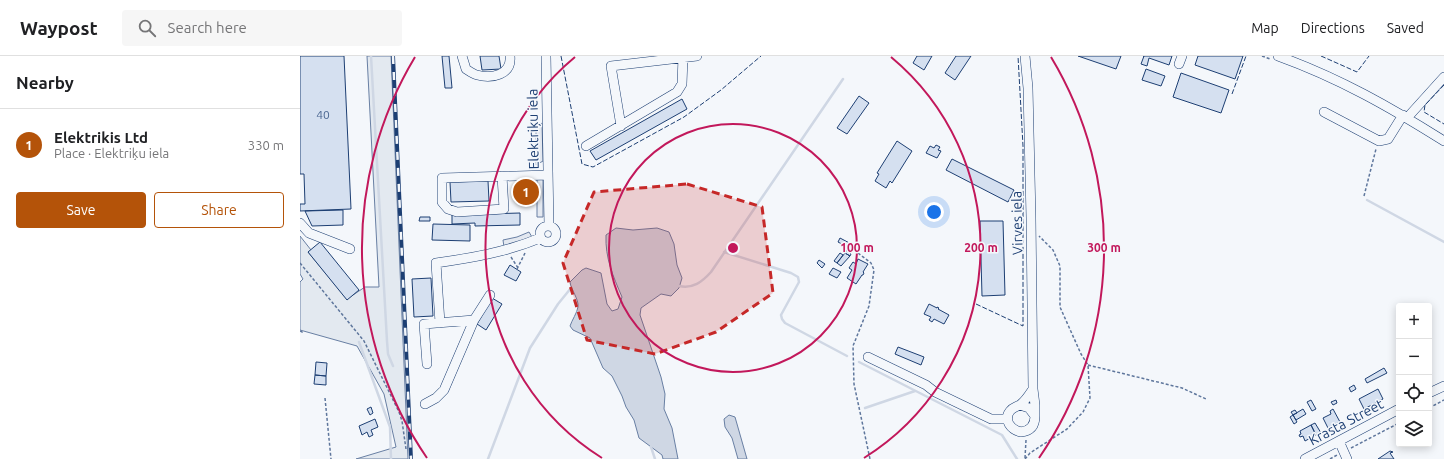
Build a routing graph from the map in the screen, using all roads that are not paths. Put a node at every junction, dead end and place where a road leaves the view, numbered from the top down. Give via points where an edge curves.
1 (462, 56) edge
2 (510, 56) edge
3 (546, 56) edge
4 (696, 56) edge
5 (1025, 56) edge
6 (1278, 56) edge
7 (684, 58) junction
8 (1304, 60) edge
9 (1444, 77) edge
10 (1324, 112) dead end
11 (1405, 117) junction
12 (621, 126) junction
13 (1444, 141) edge
14 (586, 146) dead end
15 (548, 175) junction
16 (502, 176) junction
17 (300, 223) edge
18 (549, 226) junction
19 (540, 238) junction
20 (350, 249) dead end
21 (490, 295) dead end
22 (474, 320) junction
23 (440, 323) junction
24 (868, 357) dead end
25 (426, 364) dead end
26 (1444, 386) edge
27 (1033, 389) junction
28 (1432, 392) edge
29 (425, 404) dead end
30 (1020, 405) junction
31 (1396, 411) edge
32 (1035, 416) junction
33 (1008, 419) junction
34 (1339, 441) junction
35 (1305, 459) edge
36 (1347, 459) edge

1 - 2 street via 466,69 476,75 489,77 506,72
3 - 15 street, Elektriķu iela
4 - 7 street
5 - 27 street, Virves iela via 1028,88
6 - 8 street
7 - 12 street via 682,84 677,92
7 - 12 street via 611,66
8 - 11 street
9 - 11 street
10 - 11 street via 1379,141 1388,139
11 - 13 street
12 - 14 street
15 - 16 street
15 - 18 street, Elektriķu iela
16 - 16 street via 442,178 442,202 448,209 457,212 504,209
17 - 20 street via 309,233
18 - 19 street via 541,229
18 - 19 street, Elektriķu iela via 555,230 555,239 547,242
19 - 23 street, Elektriķu iela via 501,251 436,263
21 - 22 street
22 - 23 street
22 - 29 street via 444,390
23 - 25 street via 424,324
24 - 33 street via 991,419
26 - 28 street
27 - 30 street
27 - 32 street, Virves iela
30 - 32 street via 1029,408
30 - 33 street via 1011,410
31 - 34 street, Krasta Street
32 - 33 street via 1033,426 1026,432 1012,428
34 - 35 street, Krasta Street
34 - 36 street

